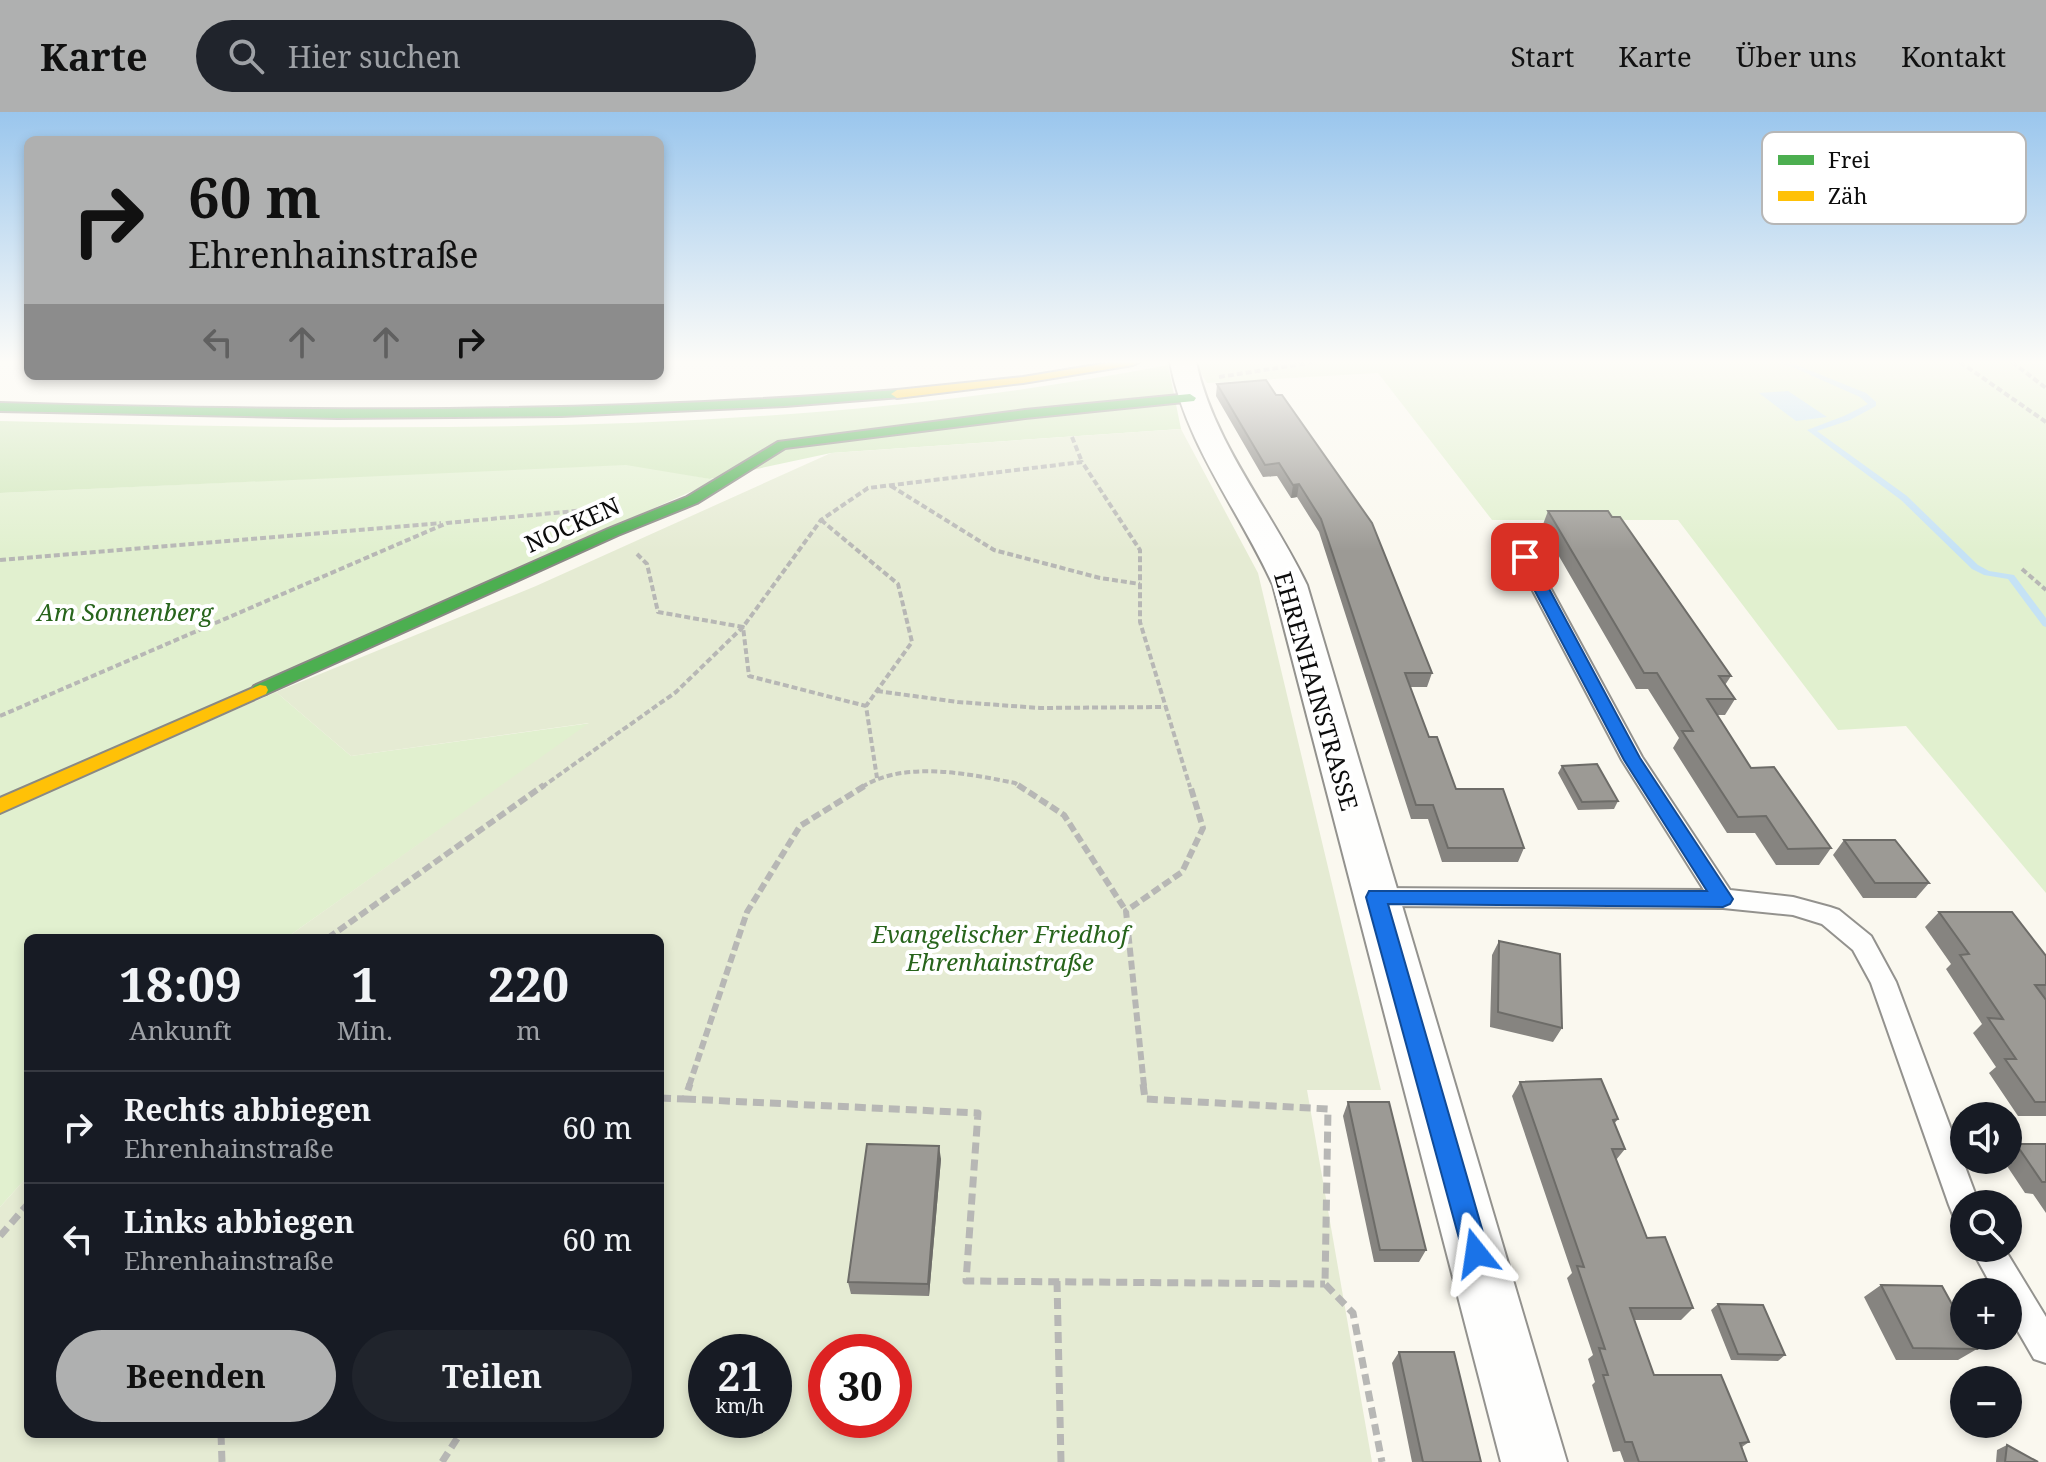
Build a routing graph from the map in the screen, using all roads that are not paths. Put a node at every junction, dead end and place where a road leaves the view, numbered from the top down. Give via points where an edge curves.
1 (939, 425) edge
2 (1202, 425) edge
3 (1511, 532) dead end
4 (0, 806) edge
5 (1376, 897) junction
6 (1723, 899) junction
7 (1959, 1190) edge
8 (1994, 1262) edge
9 (2046, 1347) edge
10 (1534, 1462) edge

1 - 4 main road, NOCKEN via 782,445 692,500
2 - 5 street, EHRENHAINSTRASSE via 1290,585
3 - 6 lane via 1633,760
5 - 6 lane
5 - 10 street, EHRENHAINSTRASSE
6 - 7 lane via 1793,906 1830,917 1862,943 1883,982
8 - 9 lane

